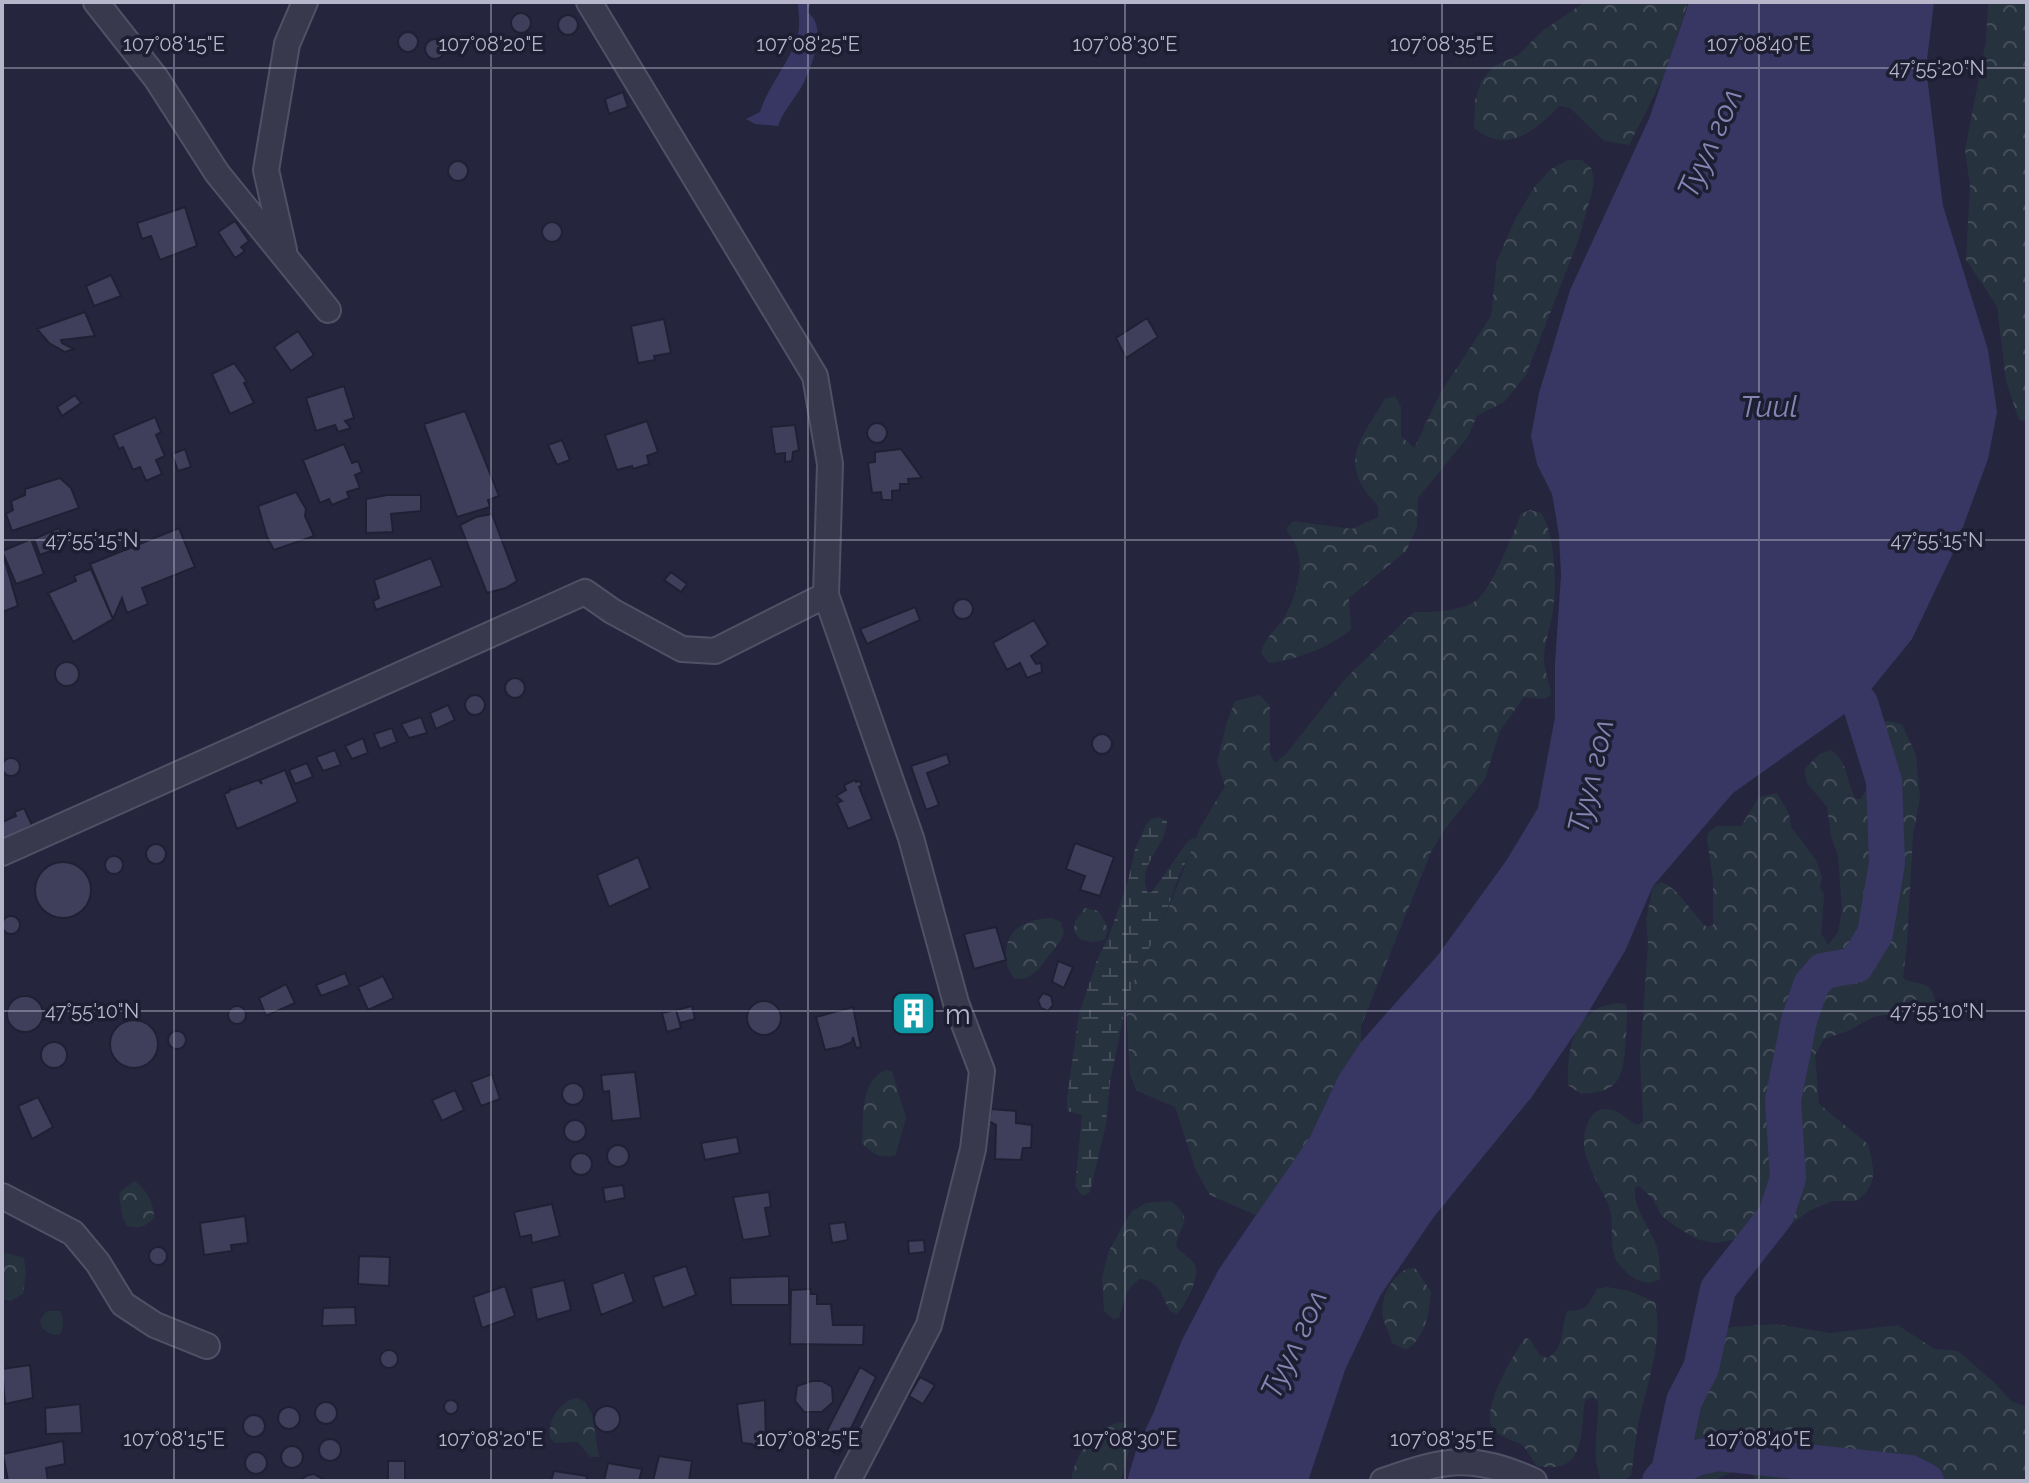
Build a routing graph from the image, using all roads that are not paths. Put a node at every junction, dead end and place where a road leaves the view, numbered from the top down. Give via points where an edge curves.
1 (96, 2) edge
2 (305, 2) edge
3 (589, 2) edge
4 (286, 256) junction
5 (328, 310) dead end
6 (826, 595) junction
7 (2, 853) edge
8 (2, 1196) edge
9 (207, 1346) dead end
10 (848, 1481) edge
11 (1383, 1481) edge
12 (1534, 1481) edge

1 - 4 street via 156,78 217,173
2 - 4 street via 287,44 266,170
3 - 6 street via 815,376 830,464
4 - 5 street
6 - 7 street via 715,651 682,649 585,592
6 - 10 street via 911,838 956,1003 982,1071 973,1149 929,1325
8 - 9 street via 73,1233 123,1304 155,1325
11 - 12 street via 1429,1465 1466,1460 1503,1467

